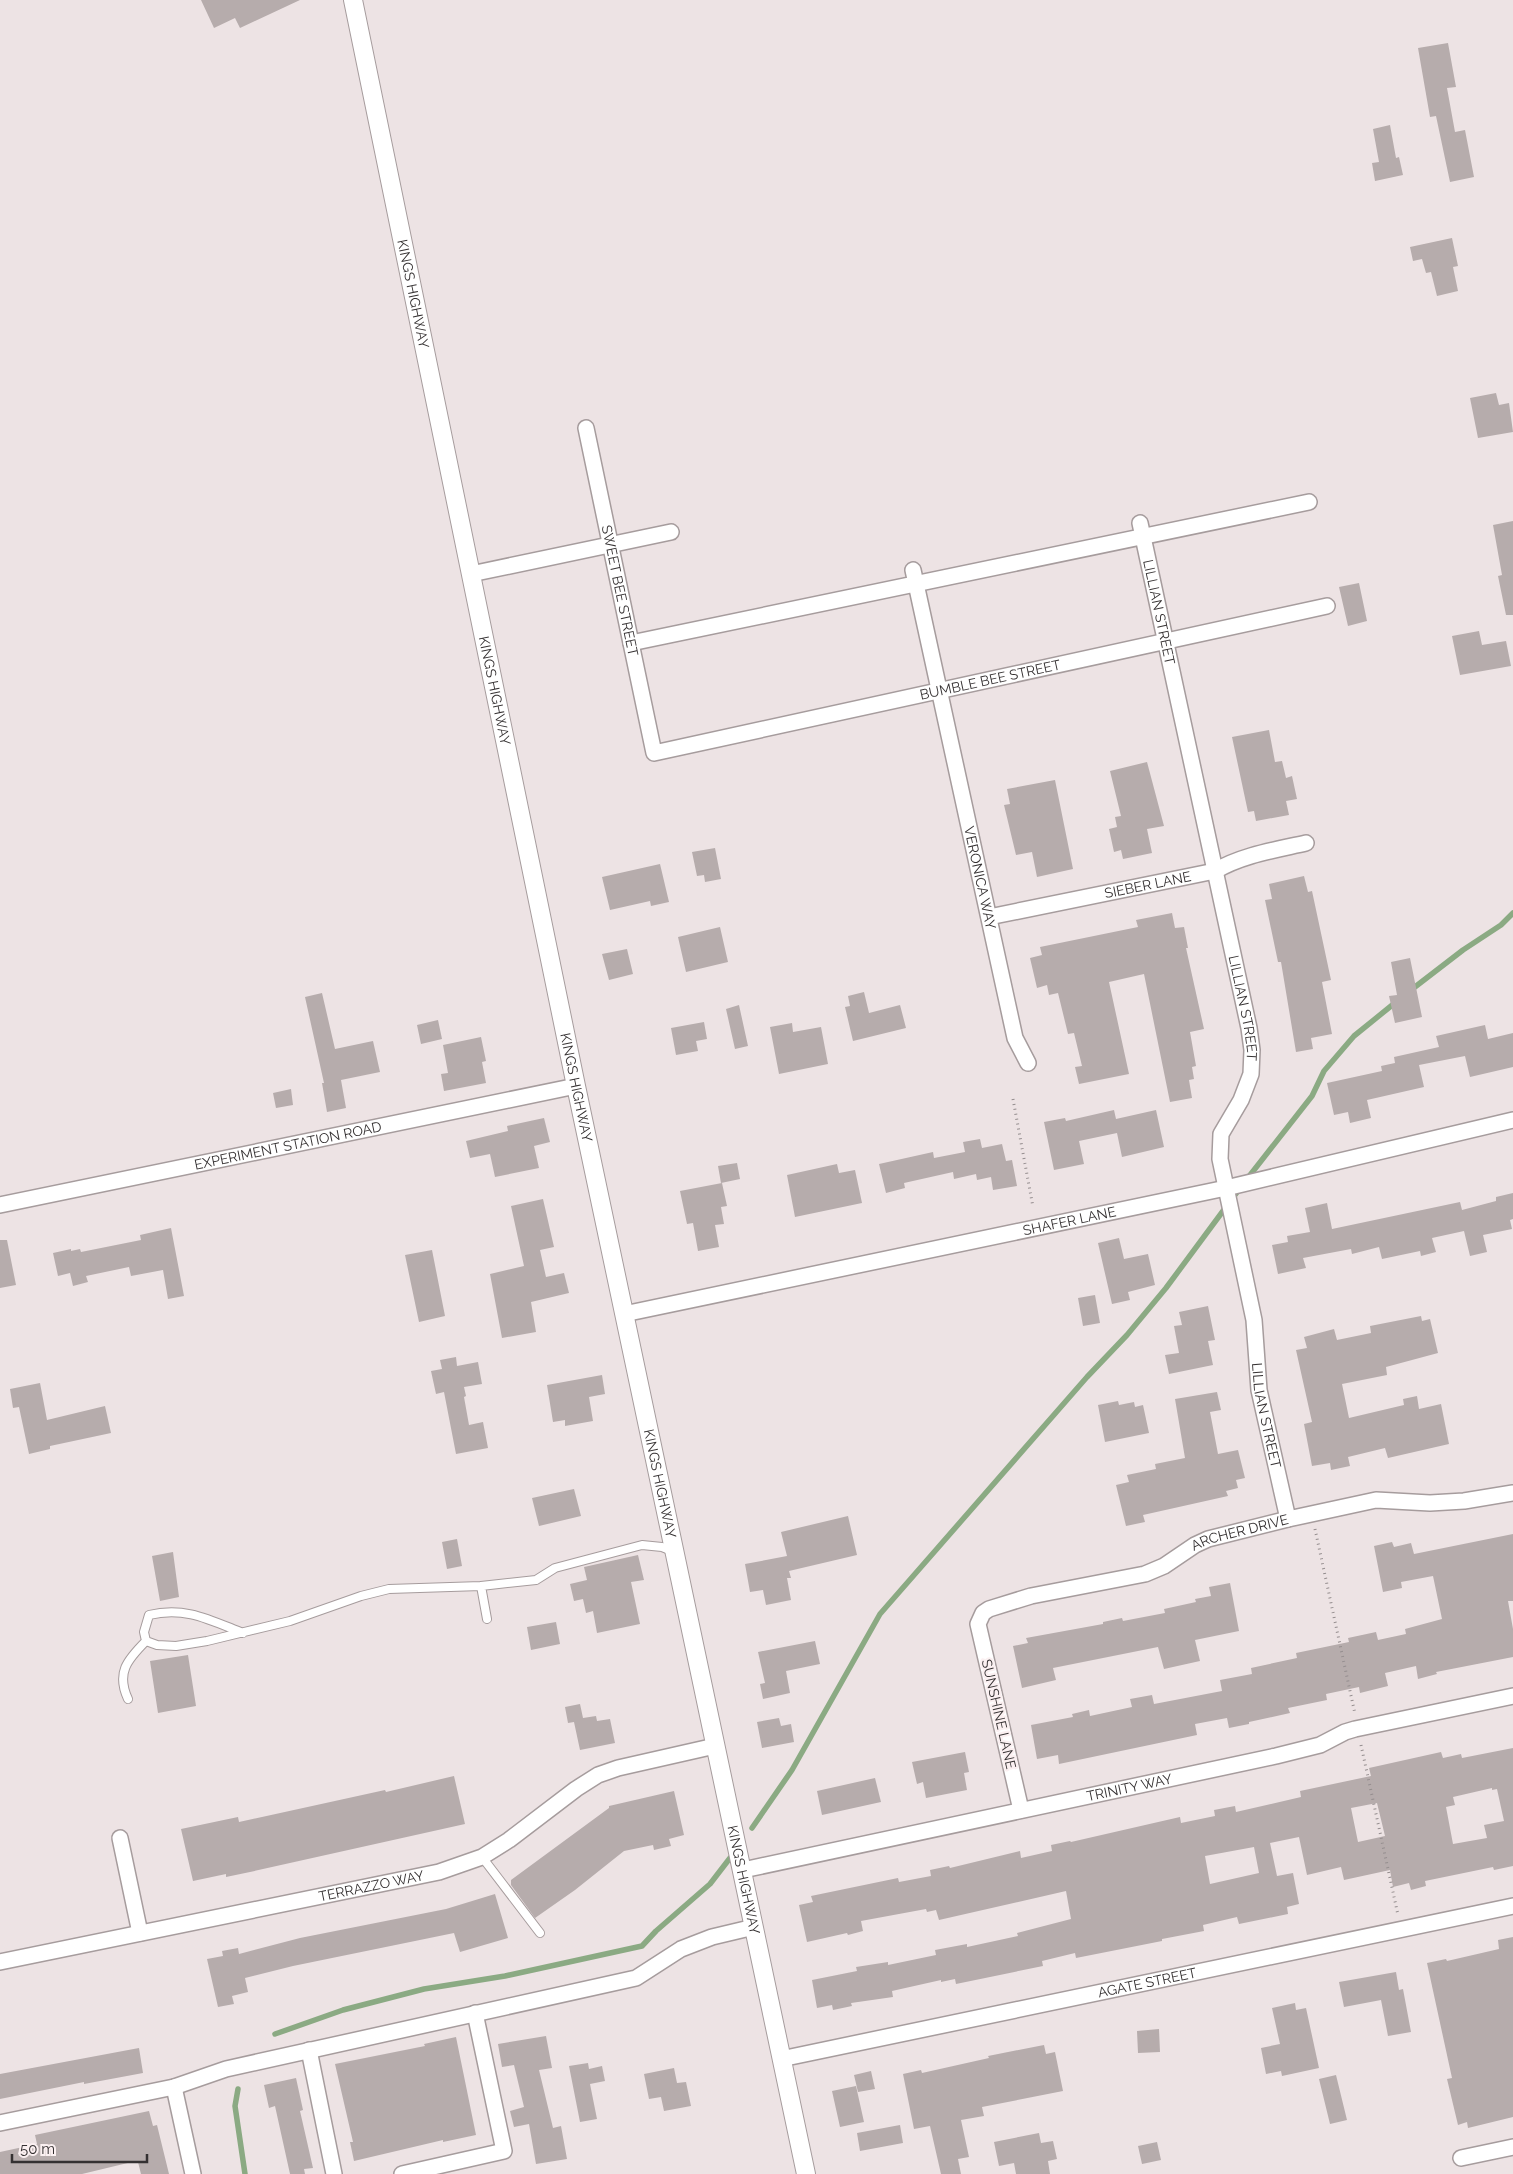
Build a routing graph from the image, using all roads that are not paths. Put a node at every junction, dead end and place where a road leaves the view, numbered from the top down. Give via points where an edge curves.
1 (353, 0) edge
2 (586, 428) dead end
3 (1308, 502) dead end
4 (1142, 530) junction
5 (671, 532) dead end
6 (610, 545) junction
7 (471, 574) junction
8 (914, 577) junction
9 (1327, 606) dead end
10 (1166, 641) junction
11 (631, 643) junction
12 (939, 691) junction
13 (654, 753) joint
14 (1306, 843) dead end
15 (1215, 871) junction
16 (988, 917) junction
17 (1028, 1063) dead end
18 (576, 1086) junction
19 (1513, 1120) edge
20 (1226, 1188) junction
21 (0, 1205) edge
22 (624, 1314) junction
23 (1513, 1493) edge
24 (1288, 1519) junction
25 (674, 1552) junction
26 (481, 1586) junction
27 (980, 1617) joint
28 (487, 1619) dead end
29 (243, 1633) junction
30 (146, 1641) junction
31 (1513, 1696) edge
32 (128, 1700) dead end
33 (715, 1746) junction
34 (1021, 1810) junction
35 (120, 1838) dead end
36 (482, 1857) junction
37 (742, 1870) junction
38 (1513, 1906) edge
39 (754, 1926) junction
40 (140, 1933) junction
41 (540, 1933) dead end
42 (0, 1962) edge
43 (475, 2013) junction
44 (309, 2050) junction
45 (781, 2059) junction
46 (174, 2087) junction
47 (0, 2124) edge
48 (1513, 2147) edge
49 (1462, 2158) dead end
50 (193, 2174) edge
51 (334, 2174) edge
52 (402, 2174) edge
53 (806, 2174) edge

1 - 7 street, KINGS HIGHWAY
2 - 6 street, SWEET BEE STREET
3 - 4 street
4 - 8 street
4 - 10 street, LILLIAN STREET
5 - 6 street
6 - 7 street
6 - 11 street, SWEET BEE STREET
7 - 18 street, KINGS HIGHWAY
8 - 11 street
8 - 12 street, VERONICA WAY
9 - 10 street, BUMBLE BEE STREET
10 - 12 street, BUMBLE BEE STREET
10 - 15 street, LILLIAN STREET
11 - 13 street, SWEET BEE STREET
12 - 13 street, BUMBLE BEE STREET
12 - 16 street, VERONICA WAY
14 - 15 street, SIEBER LANE via 1244,858
15 - 16 street, SIEBER LANE
15 - 20 street, LILLIAN STREET via 1252,1050 1251,1074 1241,1100 1221,1134 1220,1159
16 - 17 street, VERONICA WAY via 1015,1038
18 - 21 street, EXPERIMENT STATION ROAD
18 - 22 street, KINGS HIGHWAY
19 - 20 street, SHAFER LANE
20 - 22 street, SHAFER LANE
20 - 24 street, LILLIAN STREET via 1254,1320 1259,1390
22 - 25 street, KINGS HIGHWAY
23 - 24 street, ARCHER DRIVE via 1430,1503 1376,1500
24 - 27 street, ARCHER DRIVE via 1208,1539 1145,1574 1032,1596 989,1609
25 - 26 lane via 642,1545 555,1568 536,1580
25 - 33 street, KINGS HIGHWAY
26 - 28 lane
26 - 29 lane via 389,1589
27 - 34 street, SUNSHINE LANE via 978,1624
29 - 30 lane via 176,1646
29 - 30 lane via 182,1611 162,1612 149,1615 144,1632
30 - 32 lane via 126,1664 122,1687
31 - 34 street, TRINITY WAY via 1355,1729 1320,1746
33 - 36 street, TERRAZZO WAY via 598,1775
33 - 37 street, KINGS HIGHWAY
34 - 37 street, TRINITY WAY
35 - 40 street
36 - 40 street, TERRAZZO WAY via 439,1872
36 - 41 lane
37 - 39 street, KINGS HIGHWAY
38 - 45 street, AGATE STREET
39 - 43 street via 712,1936 680,1949 636,1978
39 - 45 street, KINGS HIGHWAY
40 - 42 street, TERRAZZO WAY
43 - 44 street
43 - 52 street via 504,2151
44 - 46 street via 226,2069
44 - 51 street
45 - 53 street, KINGS HIGHWAY
46 - 47 street
46 - 50 street
48 - 49 street

